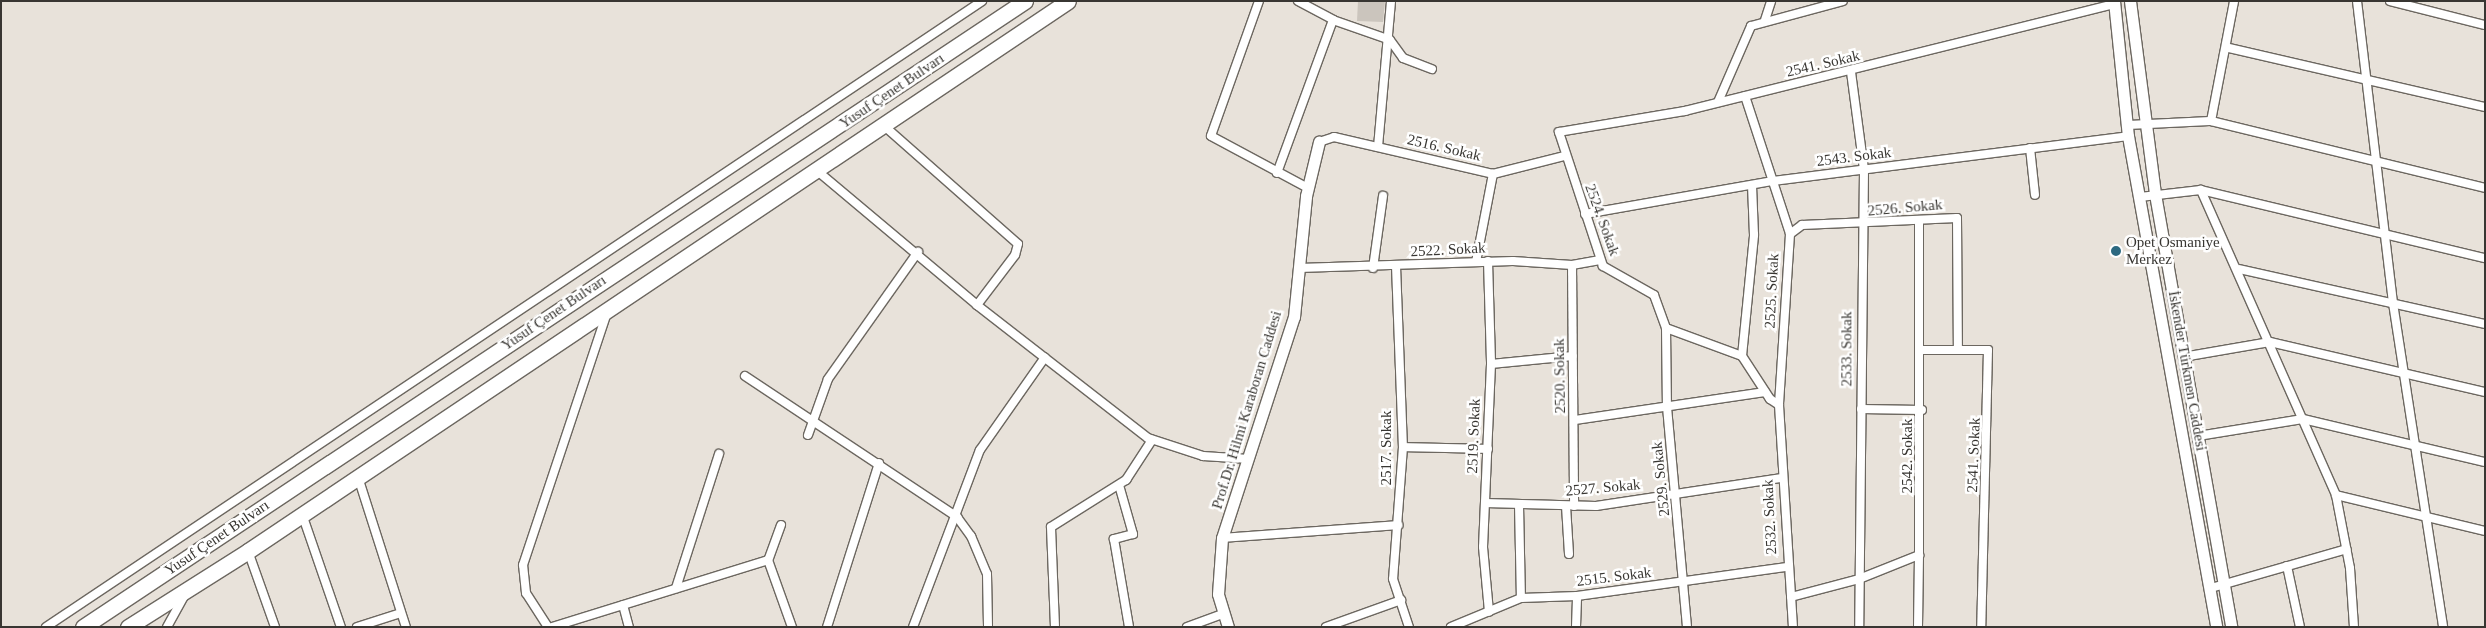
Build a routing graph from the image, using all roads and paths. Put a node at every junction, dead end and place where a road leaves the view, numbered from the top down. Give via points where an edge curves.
1 (982, 1) edge
2 (1025, 1) edge
3 (1068, 1) edge
4 (1259, 1) edge
5 (1298, 1) edge
6 (1391, 1) edge
7 (1771, 1) edge
8 (2130, 1) edge
9 (2234, 1) edge
10 (2357, 1) edge
11 (2390, 1) edge
12 (1840, 2) edge
13 (2114, 2) edge
14 (1333, 20) junction
15 (1765, 20) junction
16 (2485, 25) edge
17 (1390, 40) junction
18 (2229, 48) junction
19 (1432, 69) dead end
20 (1851, 72) junction
21 (2365, 76) junction
22 (1745, 96) junction
23 (1718, 102) junction
24 (2485, 108) edge
25 (2211, 120) junction
26 (2145, 122) junction
27 (882, 124) junction
28 (2127, 131) junction
29 (1319, 142) joint
30 (1378, 147) junction
31 (2030, 148) junction
32 (1564, 156) junction
33 (2375, 162) junction
34 (815, 169) junction
35 (1864, 170) junction
36 (1277, 173) junction
37 (1493, 174) junction
38 (1773, 180) junction
39 (1752, 186) junction
40 (1308, 188) junction
41 (2485, 188) edge
42 (2201, 190) junction
43 (2155, 194) junction
44 (2035, 195) dead end
45 (1383, 196) dead end
46 (2140, 196) junction
47 (1585, 214) junction
48 (1919, 221) junction
49 (1862, 225) junction
50 (2384, 232) junction
51 (1790, 234) junction
52 (918, 252) junction
53 (2485, 258) edge
54 (1599, 260) junction
55 (1476, 262) junction
56 (1488, 262) junction
57 (1572, 265) junction
58 (1396, 266) junction
59 (1299, 268) junction
60 (1373, 268) junction
61 (2239, 269) junction
62 (2393, 303) junction
63 (977, 305) junction
64 (609, 306) junction
65 (2485, 324) edge
66 (1666, 328) junction
67 (2270, 342) junction
68 (1958, 348) junction
69 (1921, 350) junction
70 (1573, 356) junction
71 (1742, 356) junction
72 (1045, 357) junction
73 (2184, 357) junction
74 (1491, 364) junction
75 (2404, 374) junction
76 (745, 376) dead end
77 (1765, 392) junction
78 (2485, 392) edge
79 (1779, 405) junction
80 (1667, 407) junction
81 (1860, 409) junction
82 (1922, 410) junction
83 (814, 419) junction
84 (2303, 419) junction
85 (1575, 420) junction
86 (808, 435) dead end
87 (2198, 436) junction
88 (1152, 440) junction
89 (2414, 445) junction
90 (1404, 448) junction
91 (1488, 449) junction
92 (719, 454) dead end
93 (1249, 459) junction
94 (2485, 462) edge
95 (879, 463) junction
96 (358, 477) junction
97 (1782, 478) junction
98 (1119, 485) junction
99 (2336, 495) junction
100 (1678, 496) junction
101 (1485, 503) junction
102 (1519, 505) junction
103 (1566, 506) junction
104 (1574, 506) junction
105 (302, 514) junction
106 (2425, 516) junction
107 (957, 517) junction
108 (781, 524) dead end
109 (1399, 525) junction
110 (2485, 531) edge
111 (1222, 538) junction
112 (2347, 549) junction
113 (248, 551) junction
114 (1569, 554) dead end
115 (1919, 555) junction
116 (768, 560) junction
117 (2287, 566) junction
118 (1787, 567) junction
119 (1859, 579) junction
120 (2226, 581) junction
121 (1683, 583) junction
122 (191, 585) junction
123 (676, 588) junction
124 (2211, 588) junction
125 (1577, 596) junction
126 (1790, 597) junction
127 (1521, 598) junction
128 (1401, 600) junction
129 (623, 605) junction
130 (1489, 612) junction
131 (401, 613) junction
132 (1222, 614) junction
133 (46, 627) edge
134 (83, 627) edge
135 (128, 627) edge
136 (167, 627) edge
137 (276, 627) edge
138 (341, 627) edge
139 (357, 627) edge
140 (406, 627) edge
141 (548, 627) edge
142 (552, 627) edge
143 (629, 627) edge
144 (792, 627) edge
145 (827, 627) edge
146 (913, 627) edge
147 (988, 627) edge
148 (1055, 627) edge
149 (1128, 627) edge
150 (1186, 627) edge
151 (1228, 627) edge
152 (1326, 627) edge
153 (1410, 627) edge
154 (1451, 627) edge
155 (1576, 627) edge
156 (1687, 627) edge
157 (1794, 627) edge
158 (1859, 627) edge
159 (1918, 627) edge
160 (1981, 627) edge
161 (2216, 627) edge
162 (2231, 627) edge
163 (2300, 627) edge
164 (2354, 627) edge
165 (2443, 627) edge

1 - 133 street
2 - 134 highway, Yusuf Çenet Bulvarı
3 - 27 highway, Yusuf Çenet Bulvarı
4 - 36 street via 1211,136
5 - 14 street
6 - 17 street
7 - 15 street
8 - 26 main road, İskender Türkmen Caddesi
9 - 18 street
10 - 21 street
11 - 16 street
12 - 15 street
13 - 20 street, 2541. Sokak
13 - 28 main road, İskender Türkmen Caddesi
14 - 17 street
14 - 36 street
15 - 23 street via 1751,26 1744,37
17 - 19 street via 1403,58
17 - 30 street
18 - 21 street
18 - 25 street
20 - 22 street, 2541. Sokak
20 - 35 street, 2533. Sokak
21 - 24 street
21 - 33 street
22 - 23 street, 2541. Sokak
22 - 38 street, 2525. Sokak
23 - 32 street, 2541. Sokak via 1559,132
25 - 26 street, 2543. Sokak
25 - 33 street, 2543. Sokak
26 - 28 street, 2543. Sokak
26 - 43 main road, İskender Türkmen Caddesi
27 - 34 highway, Yusuf Çenet Bulvarı
27 - 63 street via 1018,244 1015,255
28 - 31 street, 2543. Sokak
28 - 46 main road, İskender Türkmen Caddesi
29 - 30 street, 2516. Sokak via 1327,136
29 - 40 main road, Prof.Dr. Hilmi Karaboran Caddesi
30 - 37 street, 2516. Sokak
31 - 35 street, 2543. Sokak
31 - 44 street
32 - 37 street, 2516. Sokak
32 - 47 street, 2524. Sokak
33 - 41 street, 2543. Sokak
33 - 50 street
34 - 52 street
34 - 64 highway, Yusuf Çenet Bulvarı
35 - 38 street, 2543. Sokak
35 - 49 street, 2533. Sokak
36 - 40 street
37 - 55 street
38 - 39 street, 2543. Sokak
38 - 51 street, 2525. Sokak
39 - 47 street, 2543. Sokak
39 - 71 street via 1754,235
40 - 59 main road, Prof.Dr. Hilmi Karaboran Caddesi
42 - 43 street
42 - 50 street
42 - 61 street
43 - 46 street
43 - 73 main road, İskender Türkmen Caddesi
45 - 60 street
46 - 124 main road, İskender Türkmen Caddesi
47 - 54 street, 2524. Sokak
48 - 49 street, 2526. Sokak
48 - 68 street, 2526. Sokak via 1957,218
48 - 69 street, 2542. Sokak
49 - 51 street, 2526. Sokak via 1802,225
49 - 81 street, 2533. Sokak
50 - 53 street
50 - 62 street
51 - 79 street, 2525. Sokak
52 - 63 street
52 - 83 street via 828,379
54 - 57 street, 2522. Sokak
54 - 66 street, 2524. Sokak via 1606,269 1654,295
55 - 56 street, 2522. Sokak
55 - 58 street, 2522. Sokak
56 - 57 street, 2522. Sokak
56 - 74 street, 2519. Sokak
57 - 70 street, 2520. Sokak
58 - 60 street, 2522. Sokak
58 - 90 street, 2517. Sokak
59 - 60 street, 2522. Sokak
59 - 93 main road, Prof.Dr. Hilmi Karaboran Caddesi via 1294,317
61 - 62 street
61 - 67 street
62 - 65 street
62 - 75 street
63 - 72 street
64 - 96 highway, Yusuf Çenet Bulvarı
64 - 141 street via 522,565 526,593
66 - 71 street
66 - 80 street, 2529. Sokak
67 - 73 street
67 - 75 street
67 - 84 street
68 - 69 street, 2541. Sokak
68 - 160 street, 2541. Sokak via 1988,350
69 - 82 street, 2542. Sokak
70 - 74 street
70 - 85 street, 2520. Sokak
71 - 77 street
72 - 88 street
72 - 107 street via 992,426
73 - 87 main road, İskender Türkmen Caddesi
74 - 91 street, 2519. Sokak
75 - 78 street
75 - 89 street
76 - 83 street via 802,418
77 - 79 street
77 - 80 street
79 - 97 street, 2532. Sokak
80 - 85 street
80 - 100 street, 2529. Sokak
81 - 82 street
81 - 119 street, 2533. Sokak
82 - 115 street, 2542. Sokak
83 - 86 street
83 - 95 street
84 - 87 street
84 - 89 street
84 - 99 street
85 - 104 street, 2520. Sokak
87 - 120 main road, İskender Türkmen Caddesi
88 - 93 street via 1203,456
88 - 98 street via 1138,466
89 - 94 street
89 - 106 street
90 - 91 street
90 - 109 street, 2517. Sokak
91 - 101 street, 2519. Sokak
92 - 123 street
93 - 111 main road, Prof.Dr. Hilmi Karaboran Caddesi
95 - 107 street
95 - 145 street
96 - 105 highway, Yusuf Çenet Bulvarı
96 - 131 street
97 - 100 street, 2527. Sokak
97 - 118 street, 2532. Sokak
98 - 148 street via 1051,527
98 - 149 street via 1133,534 1114,539
99 - 106 street
99 - 112 street
100 - 104 street, 2527. Sokak
100 - 121 street, 2529. Sokak
101 - 102 street, 2527. Sokak
101 - 130 street, 2519. Sokak via 1484,578
102 - 103 street, 2527. Sokak
102 - 127 street
103 - 104 street, 2527. Sokak
103 - 114 street
105 - 113 highway, Yusuf Çenet Bulvarı
105 - 138 street
106 - 110 street
106 - 165 street
107 - 146 street
107 - 147 street via 971,536 987,574
108 - 116 street
109 - 111 street
109 - 128 street, 2517. Sokak via 1393,579
111 - 132 main road, Prof.Dr. Hilmi Karaboran Caddesi via 1218,594
112 - 117 street
112 - 164 street
113 - 122 highway, Yusuf Çenet Bulvarı
113 - 137 street
115 - 119 street
115 - 159 street, 2542. Sokak
116 - 123 street
116 - 144 street
117 - 120 street
117 - 163 street
118 - 121 street, 2515. Sokak
118 - 126 street, 2532. Sokak
119 - 126 street
119 - 158 street, 2533. Sokak
120 - 124 street
120 - 162 main road, İskender Türkmen Caddesi
121 - 125 street, 2515. Sokak
121 - 156 street, 2529. Sokak
122 - 135 highway, Yusuf Çenet Bulvarı
122 - 136 street
123 - 129 street
124 - 161 main road, İskender Türkmen Caddesi
125 - 127 street, 2515. Sokak
125 - 155 street
126 - 157 street, 2532. Sokak
127 - 130 street, 2515. Sokak
128 - 152 street
128 - 153 street, 2517. Sokak
129 - 142 street
129 - 143 street
130 - 154 street, 2515. Sokak
131 - 139 street
131 - 140 street
132 - 150 street
132 - 151 main road, Prof.Dr. Hilmi Karaboran Caddesi

